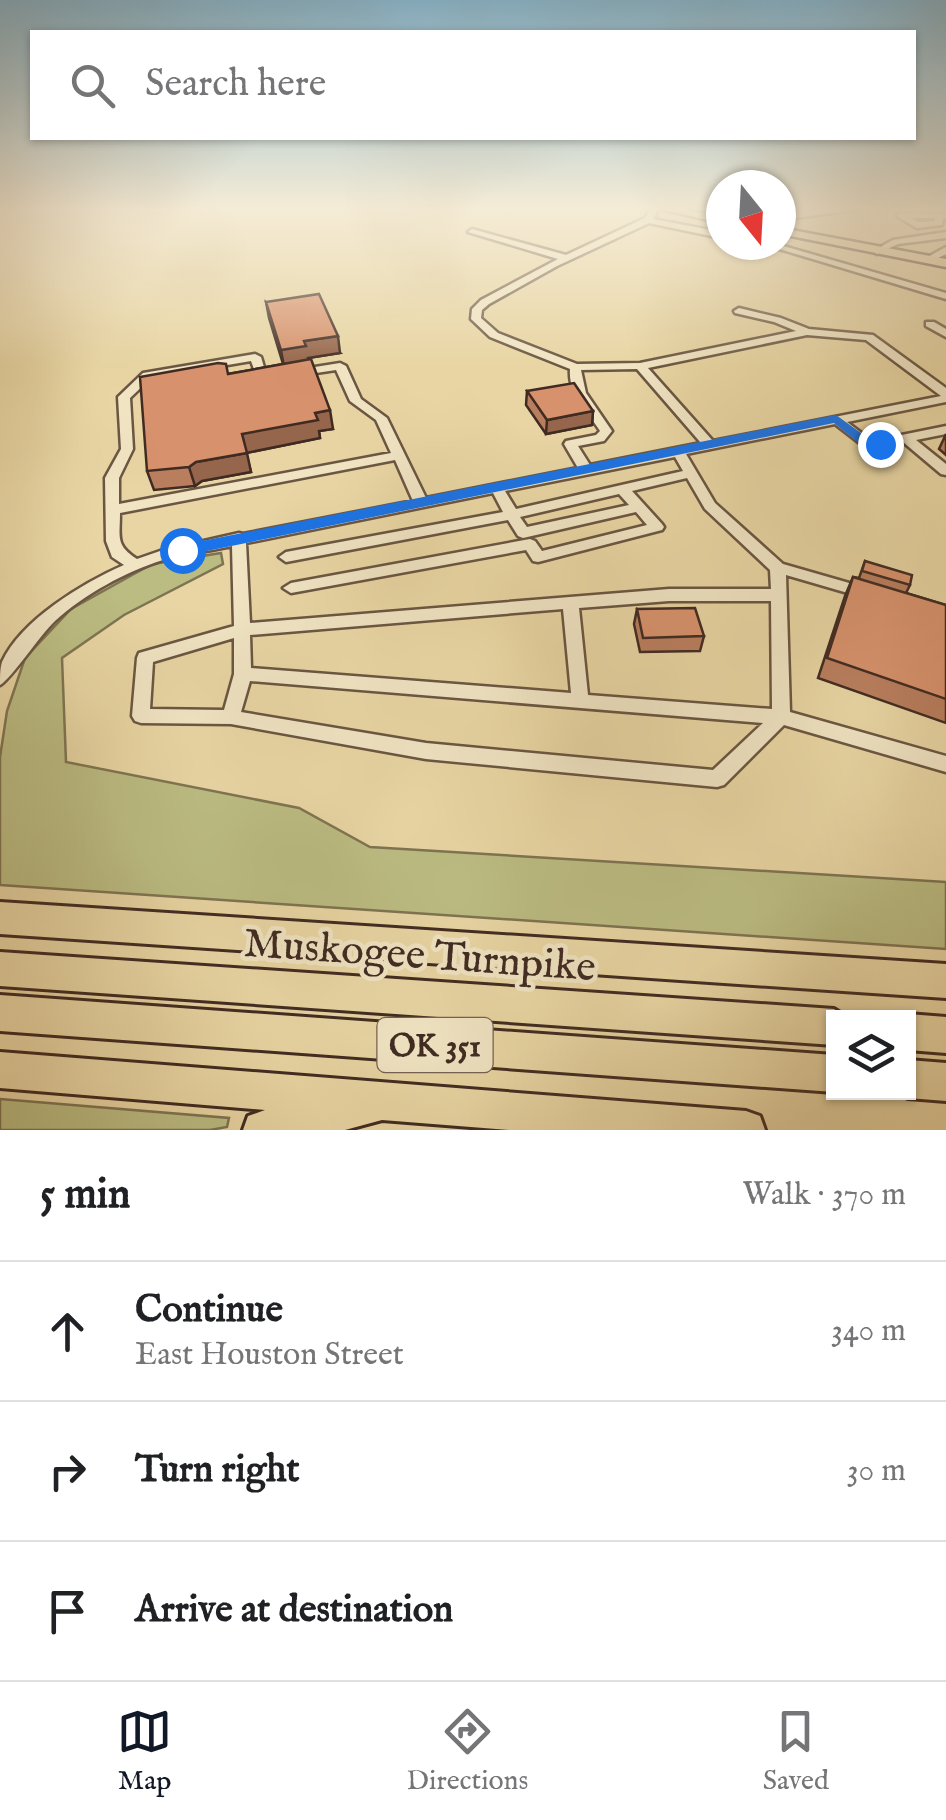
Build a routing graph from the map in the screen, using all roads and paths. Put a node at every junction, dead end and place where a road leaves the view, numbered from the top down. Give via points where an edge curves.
1 (559, 262) edge
2 (828, 262) edge
3 (918, 262) edge
4 (945, 269) edge
5 (946, 296) edge
6 (739, 312) dead end
7 (946, 320) edge
8 (808, 332) junction
9 (946, 334) edge
10 (640, 366) junction
11 (576, 367) junction
12 (946, 396) edge
13 (836, 418) junction
14 (946, 430) edge
15 (907, 439) junction
16 (709, 444) junction
17 (678, 451) junction
18 (398, 456) junction
19 (586, 470) junction
20 (946, 471) edge
21 (690, 473) junction
22 (496, 487) junction
23 (621, 487) junction
24 (421, 502) junction
25 (639, 507) junction
26 (113, 510) junction
27 (511, 513) junction
28 (239, 538) junction
29 (527, 538) junction
30 (286, 557) dead end
31 (135, 565) junction
32 (778, 568) junction
33 (291, 588) dead end
34 (778, 596) junction
35 (890, 600) edge
36 (571, 605) junction
37 (245, 629) junction
38 (243, 674) junction
39 (0, 678) edge
40 (580, 701) junction
41 (231, 717) junction
42 (781, 718) junction
43 (946, 764) edge
44 (0, 918) edge
45 (0, 969) edge
46 (946, 982) edge
47 (0, 1013) edge
48 (826, 1026) edge
49 (916, 1032) edge
50 (946, 1034) edge
51 (0, 1070) edge
52 (826, 1073) edge
53 (916, 1080) edge
54 (946, 1082) edge
55 (394, 1100) junction
56 (262, 1130) edge
57 (746, 1130) edge

1 - 11 street via 485,302 476,319 494,334
2 - 5 street
3 - 4 main road
6 - 8 street
7 - 9 street via 930,324
8 - 10 street
8 - 12 street via 868,337
10 - 11 street
10 - 16 street
11 - 19 street via 578,392 606,431 570,444
12 - 13 street
13 - 15 street via 870,446
13 - 16 street
14 - 15 street
15 - 20 street
16 - 17 street
17 - 19 street
17 - 21 street
18 - 24 street
18 - 26 street
18 - 26 street via 380,418 356,401 340,366 262,378 255,357 170,370 139,380 124,397 127,450 112,478
19 - 22 street
21 - 23 street
21 - 32 street via 710,506
22 - 24 street
22 - 27 street
23 - 25 street
23 - 27 street
24 - 28 street
25 - 29 street
25 - 29 street via 657,527 538,557
26 - 31 street via 117,553
27 - 29 street
27 - 30 street
28 - 31 street
28 - 37 street
29 - 33 street
31 - 39 street via 78,594 32,631
32 - 34 street
32 - 35 street
34 - 36 street via 669,595
34 - 42 street
36 - 37 street
36 - 40 street
37 - 38 street
37 - 41 street via 145,658 141,716
38 - 40 street
38 - 41 street
40 - 42 street
41 - 42 street via 426,751 717,779
42 - 43 street
44 - 46 highway
45 - 48 highway, Muskogee Turnpike / OK 351
47 - 52 highway, OK 351
49 - 50 highway
51 - 55 highway
53 - 54 highway
55 - 56 highway
55 - 57 highway

